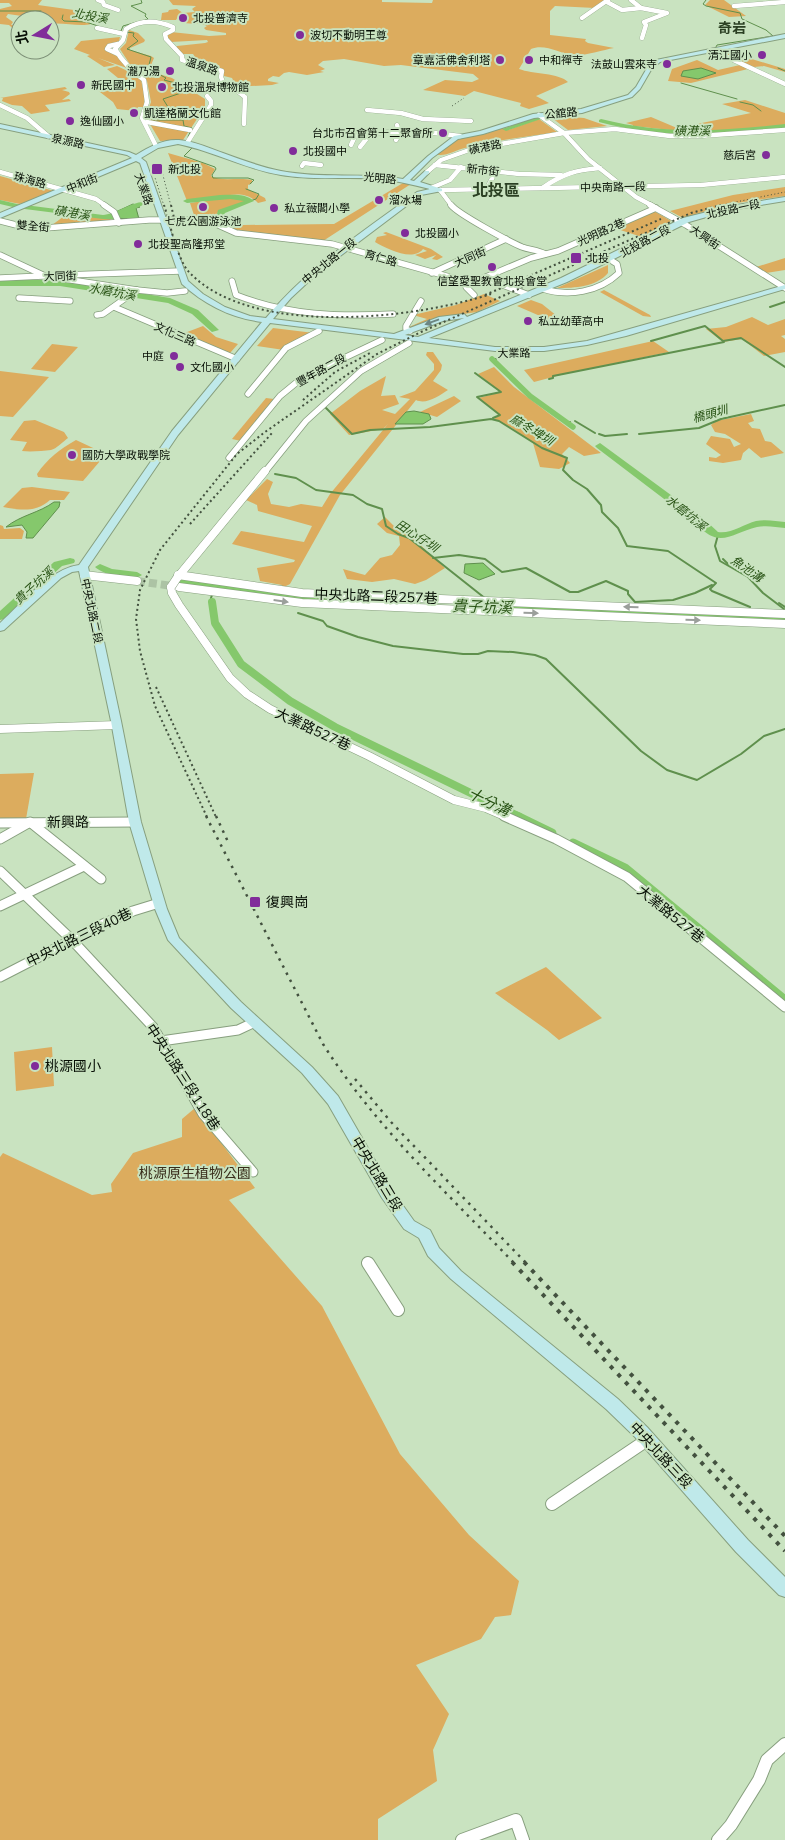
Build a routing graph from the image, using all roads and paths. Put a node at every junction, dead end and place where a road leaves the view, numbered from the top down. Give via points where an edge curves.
1 (98, 0) edge
2 (631, 0) edge
3 (608, 1) edge
4 (785, 2) edge
5 (734, 6) dead end
6 (641, 8) junction
7 (118, 10) dead end
8 (582, 18) dead end
9 (126, 30) junction
10 (96, 34) dead end
11 (785, 36) edge
12 (642, 38) dead end
13 (118, 44) junction
14 (716, 49) junction
15 (118, 54) junction
16 (785, 84) edge
17 (207, 96) dead end
18 (0, 105) edge
19 (367, 110) dead end
20 (542, 117) junction
21 (423, 119) junction
22 (470, 121) dead end
23 (147, 122) dead end
24 (244, 124) dead end
25 (396, 125) dead end
26 (0, 126) edge
27 (190, 130) dead end
28 (785, 130) edge
29 (418, 131) junction
30 (400, 133) junction
31 (369, 134) dead end
32 (564, 134) junction
33 (48, 136) junction
34 (460, 136) junction
35 (396, 140) dead end
36 (192, 144) junction
37 (156, 146) junction
38 (351, 146) dead end
39 (360, 147) dead end
40 (120, 152) junction
41 (136, 158) junction
42 (321, 165) dead end
43 (435, 165) junction
44 (302, 166) dead end
45 (461, 168) junction
46 (600, 168) junction
47 (415, 171) junction
48 (496, 171) junction
49 (0, 172) edge
50 (427, 172) junction
51 (560, 175) junction
52 (784, 176) edge
53 (405, 181) junction
54 (415, 183) junction
55 (624, 187) junction
56 (431, 188) junction
57 (66, 189) junction
58 (542, 189) junction
59 (440, 190) junction
60 (486, 190) junction
61 (419, 193) junction
62 (785, 199) edge
63 (656, 208) junction
64 (0, 216) edge
65 (159, 220) junction
66 (118, 221) junction
67 (0, 222) edge
68 (682, 222) junction
69 (506, 239) junction
70 (346, 247) junction
71 (545, 254) junction
72 (0, 255) edge
73 (609, 259) junction
74 (176, 271) junction
75 (432, 273) junction
76 (45, 276) junction
77 (0, 278) edge
78 (484, 278) junction
79 (232, 280) dead end
80 (464, 281) junction
81 (785, 288) edge
82 (543, 289) junction
83 (185, 291) junction
84 (133, 293) junction
85 (474, 295) dead end
86 (529, 295) junction
87 (19, 298) dead end
88 (421, 300) dead end
89 (70, 301) dead end
90 (114, 307) junction
91 (278, 308) junction
92 (489, 310) junction
93 (392, 314) dead end
94 (97, 315) dead end
95 (267, 323) junction
96 (319, 331) junction
97 (410, 331) junction
98 (382, 340) junction
99 (392, 340) junction
100 (413, 342) junction
101 (390, 354) junction
102 (237, 359) junction
103 (248, 394) dead end
104 (229, 458) dead end
105 (84, 567) junction
106 (178, 576) junction
107 (137, 581) tunnel mouth
108 (238, 584) junction
109 (175, 587) junction
110 (233, 594) junction
111 (785, 614) edge
112 (785, 624) edge
113 (0, 628) edge
114 (116, 724) junction
115 (0, 730) edge
116 (30, 822) junction
117 (135, 822) junction
118 (0, 823) edge
119 (0, 839) edge
120 (84, 866) junction
121 (0, 871) edge
122 (100, 879) dead end
123 (25, 894) junction
124 (159, 903) junction
125 (0, 906) edge
126 (72, 940) junction
127 (1, 975) edge
128 (785, 1007) edge
129 (255, 1022) junction
130 (161, 1040) junction
131 (253, 1172) dead end
132 (368, 1263) dead end
133 (398, 1310) dead end
134 (647, 1440) junction
135 (552, 1504) dead end
136 (785, 1589) edge
137 (785, 1744) edge
138 (462, 1840) edge
139 (523, 1840) edge
140 (718, 1840) edge

1 - 7 street
2 - 6 street
3 - 6 street via 622,10
3 - 8 street
4 - 5 street
6 - 12 street via 667,12 644,22
9 - 10 street via 99,29
9 - 13 street
9 - 24 street, 溫泉路 via 152,22 174,28 166,34 166,39 182,60 222,71 224,86 245,97
11 - 14 street, 公舘路
13 - 15 street via 115,49
13 - 15 street via 108,46 107,50
14 - 16 street
14 - 20 street, 公舘路 via 658,61 635,92 626,98 582,111
15 - 37 street via 129,69 144,80 148,102 142,118
17 - 36 street via 211,105
18 - 33 street via 27,118
19 - 21 street
20 - 32 street
20 - 34 street, 公舘路
21 - 22 street
21 - 29 street
23 - 27 street
25 - 30 street
26 - 33 street, 泉源路
28 - 32 street, 磺港路 via 666,137 616,129
29 - 30 street
29 - 34 street
30 - 35 street
30 - 39 street via 371,133
31 - 38 street via 356,134
32 - 43 street, 磺港路 via 472,149
32 - 46 street, 大興街
33 - 40 street, 泉源路
34 - 47 street, 公舘路
36 - 37 street, 光明路
36 - 53 street, 光明路 via 280,173
37 - 40 street
37 - 41 street, 光明路
40 - 41 street, 泉源路
41 - 57 street, 中和街
41 - 65 street, 大業路 via 135,166
42 - 44 street via 304,163
43 - 45 street, 新市街
43 - 50 street, 磺港路
45 - 48 street, 新市街
45 - 56 street via 450,180
46 - 51 street
46 - 55 street, 大興街
47 - 50 street
47 - 53 street, 公舘路
48 - 51 street, 新市街
48 - 60 street
49 - 57 street, 珠海路
50 - 54 street, 磺港路
51 - 58 street
52 - 55 street, 中央南路一段 via 701,186
53 - 54 street, 光明路
54 - 56 street, 光明路
54 - 61 street
55 - 58 street, 中央南路一段
55 - 63 street, 大興街
56 - 59 street, 光明路
57 - 64 street, 中和街
57 - 66 street, 珠海路 via 96,199 114,212
58 - 60 street, 中央南路一段
59 - 60 street, 中央南路一段
59 - 61 street, 中央北路一段
59 - 69 street via 454,208
61 - 70 street, 中央北路一段
62 - 68 street, 北投路一段 via 731,208
63 - 68 street, 大興街
63 - 71 street, 光明路2巷
65 - 66 street, 雙全街
65 - 70 street, 育仁路 via 207,220 246,236
65 - 74 street, 大業路
66 - 67 street, 雙全街 via 45,228
68 - 73 street, 北投路二段
68 - 81 street, 大興街
69 - 71 street
69 - 75 street, 大同街
70 - 75 street, 育仁路
70 - 91 street, 中央北路一段 via 297,287
71 - 78 street, 育仁路
72 - 76 street
73 - 82 street, 北投路二段
73 - 82 street, 北投路二段 via 616,261 619,273 604,286 574,291
74 - 76 street, 大同街
74 - 83 street, 大業路
74 - 95 street, 大業路 via 200,297 223,309
75 - 80 street, 育仁路
76 - 77 street, 大同街
76 - 84 street
78 - 80 street, 育仁路
78 - 86 street
79 - 91 street via 236,295
80 - 85 street
81 - 100 street, 大業路 via 592,347 495,354
82 - 86 street, 北投路二段
83 - 84 street
83 - 95 street, 大業路 via 214,310 235,318
84 - 90 street
86 - 92 street, 北投路二段
87 - 89 street
88 - 97 street via 406,326
90 - 94 street
90 - 102 street, 文化三路
91 - 93 street via 342,315
91 - 95 street, 中央北路一段
92 -> 97 street via 442,319
92 - 100 street
95 - 96 street, 大業路
95 - 99 street, 大業路
95 - 102 street, 中央北路一段
96 - 98 street, 大業路
96 - 103 street via 286,348
97 - 99 street
98 - 99 street
98 - 100 street, 大業路
98 - 104 street, 豐年路二段 via 302,378 280,396
99 - 100 street, 大業路
99 - 101 street
100 - 101 street
101 - 106 street via 362,371 306,420
102 - 105 street, 中央北路二段 via 175,433
105 - 107 street
105 - 113 street via 69,569 58,576
105 - 114 street, 中央北路二段
106 - 108 street, 中央北路二段257巷
106 - 109 street, bridge
108 - 110 street
111 -> 108 street, 中央北路二段257巷 via 302,593
109 - 110 street, 中央北路二段257巷
109 - 128 street, 大業路527巷 via 172,593 179,605 230,678 247,694 270,709 454,800 486,808 556,839 627,877
110 -> 112 street, 中央北路二段257巷 via 302,603
114 - 115 street
114 - 117 street, 中央北路二段
116 - 117 street, 新興路
116 - 118 street, 新興路
116 - 119 street
116 - 120 street
117 - 124 street, 中央北路三段
120 - 122 street
120 - 123 street
121 - 123 street, 中央北路三段118巷
123 - 125 street
123 - 126 street, 中央北路三段118巷
124 - 126 street, 中央北路三段40巷 via 140,908
124 - 129 street, 中央北路三段 via 174,940
126 - 127 street, 中央北路三段40巷
126 - 130 street, 中央北路三段118巷 via 153,1027
129 - 130 street via 238,1030
129 - 134 street, 中央北路三段 via 333,1100 387,1194 410,1226 425,1234 433,1252 456,1275 612,1404
130 - 131 street, 中央北路三段118巷 via 203,1114
132 - 133 street
134 - 135 street
134 - 136 street, 中央北路三段
137 - 140 street via 767,1760 731,1825
138 - 139 street via 516,1820

